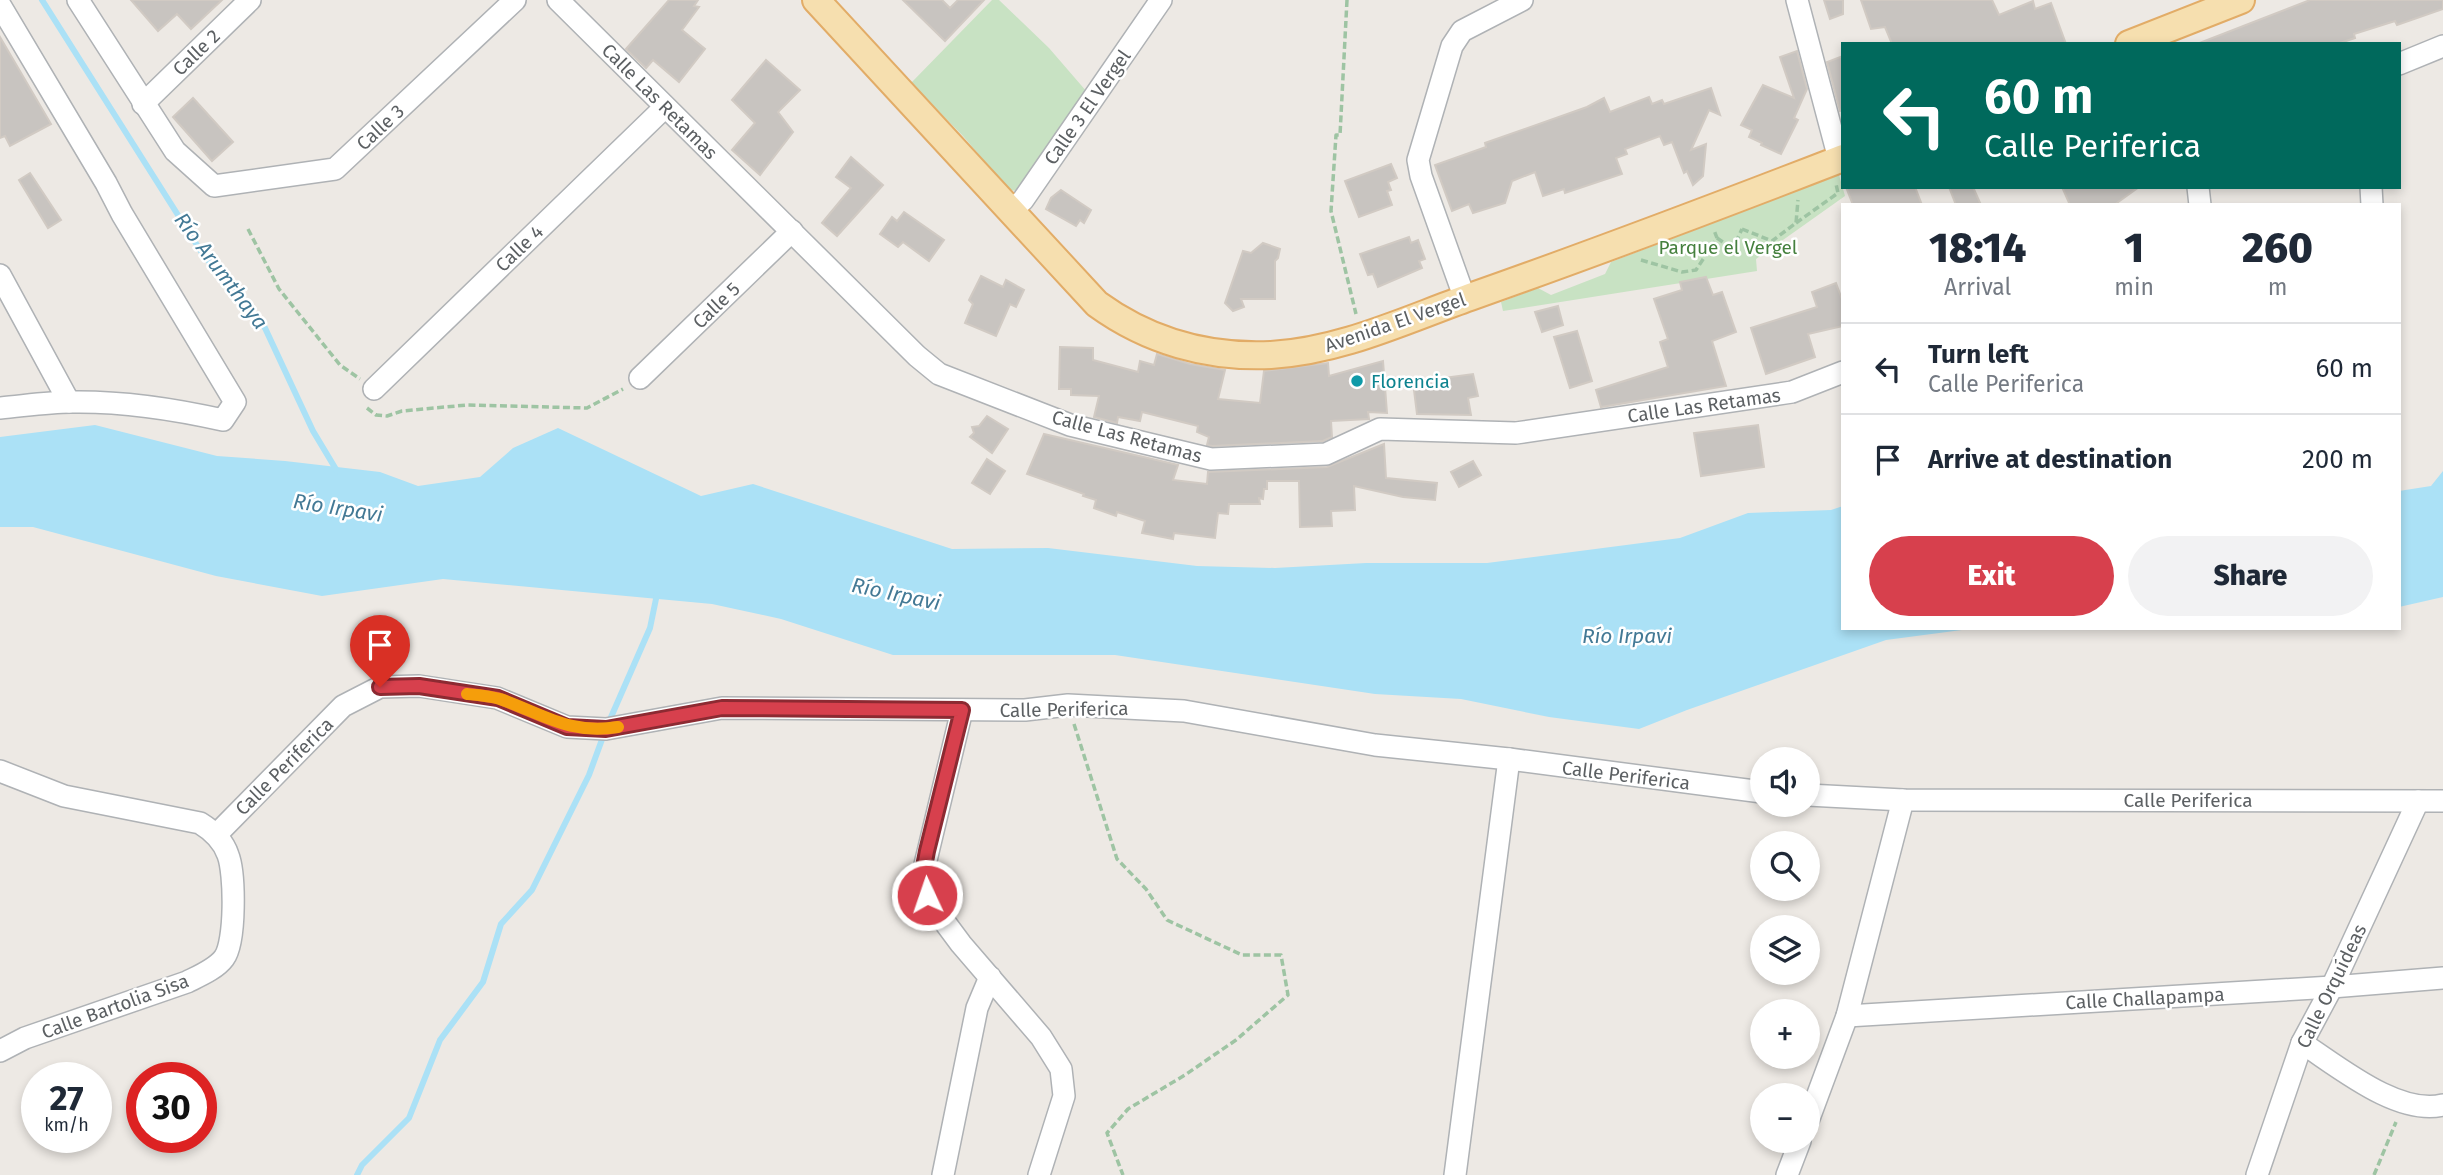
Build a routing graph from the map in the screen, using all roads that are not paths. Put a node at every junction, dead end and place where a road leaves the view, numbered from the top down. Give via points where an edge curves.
1 (78, 0) edge
2 (250, 0) edge
3 (515, 0) edge
4 (558, 0) edge
5 (816, 0) edge
6 (1161, 0) edge
7 (1522, 0) edge
8 (1797, 0) edge
9 (2241, 0) edge
10 (0, 5) edge
11 (2134, 42) edge
12 (2443, 46) edge
13 (2401, 63) edge
14 (143, 104) junction
15 (665, 107) junction
16 (1839, 166) edge
17 (1010, 212) junction
18 (792, 231) junction
19 (0, 275) edge
20 (1465, 299) junction
21 (1841, 373) edge
22 (640, 378) road end
23 (374, 389) road end
24 (69, 402) junction
25 (0, 408) edge
26 (962, 710) junction
27 (1509, 759) junction
28 (0, 771) edge
29 (1750, 790) edge
30 (1820, 796) edge
31 (1903, 800) junction
32 (2418, 801) junction
33 (2443, 801) edge
34 (217, 834) junction
35 (990, 977) junction
36 (2443, 978) edge
37 (2332, 987) junction
38 (1847, 1016) junction
39 (2302, 1043) junction
40 (0, 1051) edge
41 (1820, 1089) edge
42 (2443, 1105) edge
43 (1795, 1153) edge
44 (943, 1175) edge
45 (1039, 1175) edge
46 (1455, 1175) edge
47 (1787, 1175) edge
48 (2257, 1175) edge

1 - 14 street
2 - 14 street, Calle 2
3 - 14 street, Calle 3 via 335,169 214,186 175,151
4 - 15 street, Calle Las Retamas
5 - 17 main road, Avenida El Vergel
6 - 17 street, Calle 3 El Vergel via 1023,200
7 - 20 street via 1462,31 1452,46 1418,159
8 - 16 street
9 - 11 main road
10 - 24 street via 235,402 223,420 111,403
12 - 13 street
15 - 18 street, Calle Las Retamas
15 - 23 street, Calle 4
16 - 20 main road, Avenida El Vergel
17 - 20 main road, Avenida El Vergel via 1097,304 1155,338 1200,351 1244,355 1301,352 1351,341
18 - 21 street, Calle Las Retamas via 939,374 1070,425 1211,459 1326,454 1380,429 1516,433 1792,392
18 - 22 street, Calle 5
19 - 24 street
24 - 25 street
26 - 27 street, Calle Periferica via 1068,705 1184,710 1375,746
26 - 34 street, Calle Periferica via 722,708 606,729 567,727 498,698 419,686 380,687 342,706
26 - 35 street via 922,877 932,905
27 - 29 street, Calle Periferica
27 - 46 street
28 - 34 street via 64,796 200,823
30 - 31 street, Calle Periferica
31 - 32 street, Calle Periferica
31 - 38 street
32 - 33 street, Calle Periferica
32 - 37 street, Calle Orquídeas
34 - 40 street, Calle Bartolia Sisa via 229,856 233,890 231,940 225,958 187,982 25,1038
35 - 44 street via 977,1008
35 - 45 street via 1041,1037 1061,1069 1064,1096
36 - 37 street, Calle Challapampa
37 - 38 street, Calle Challapampa
37 - 39 street, Calle Orquídeas
38 - 41 street
39 - 42 street via 2385,1096 2409,1106
39 - 48 street, Calle Orquídeas
43 - 47 street

